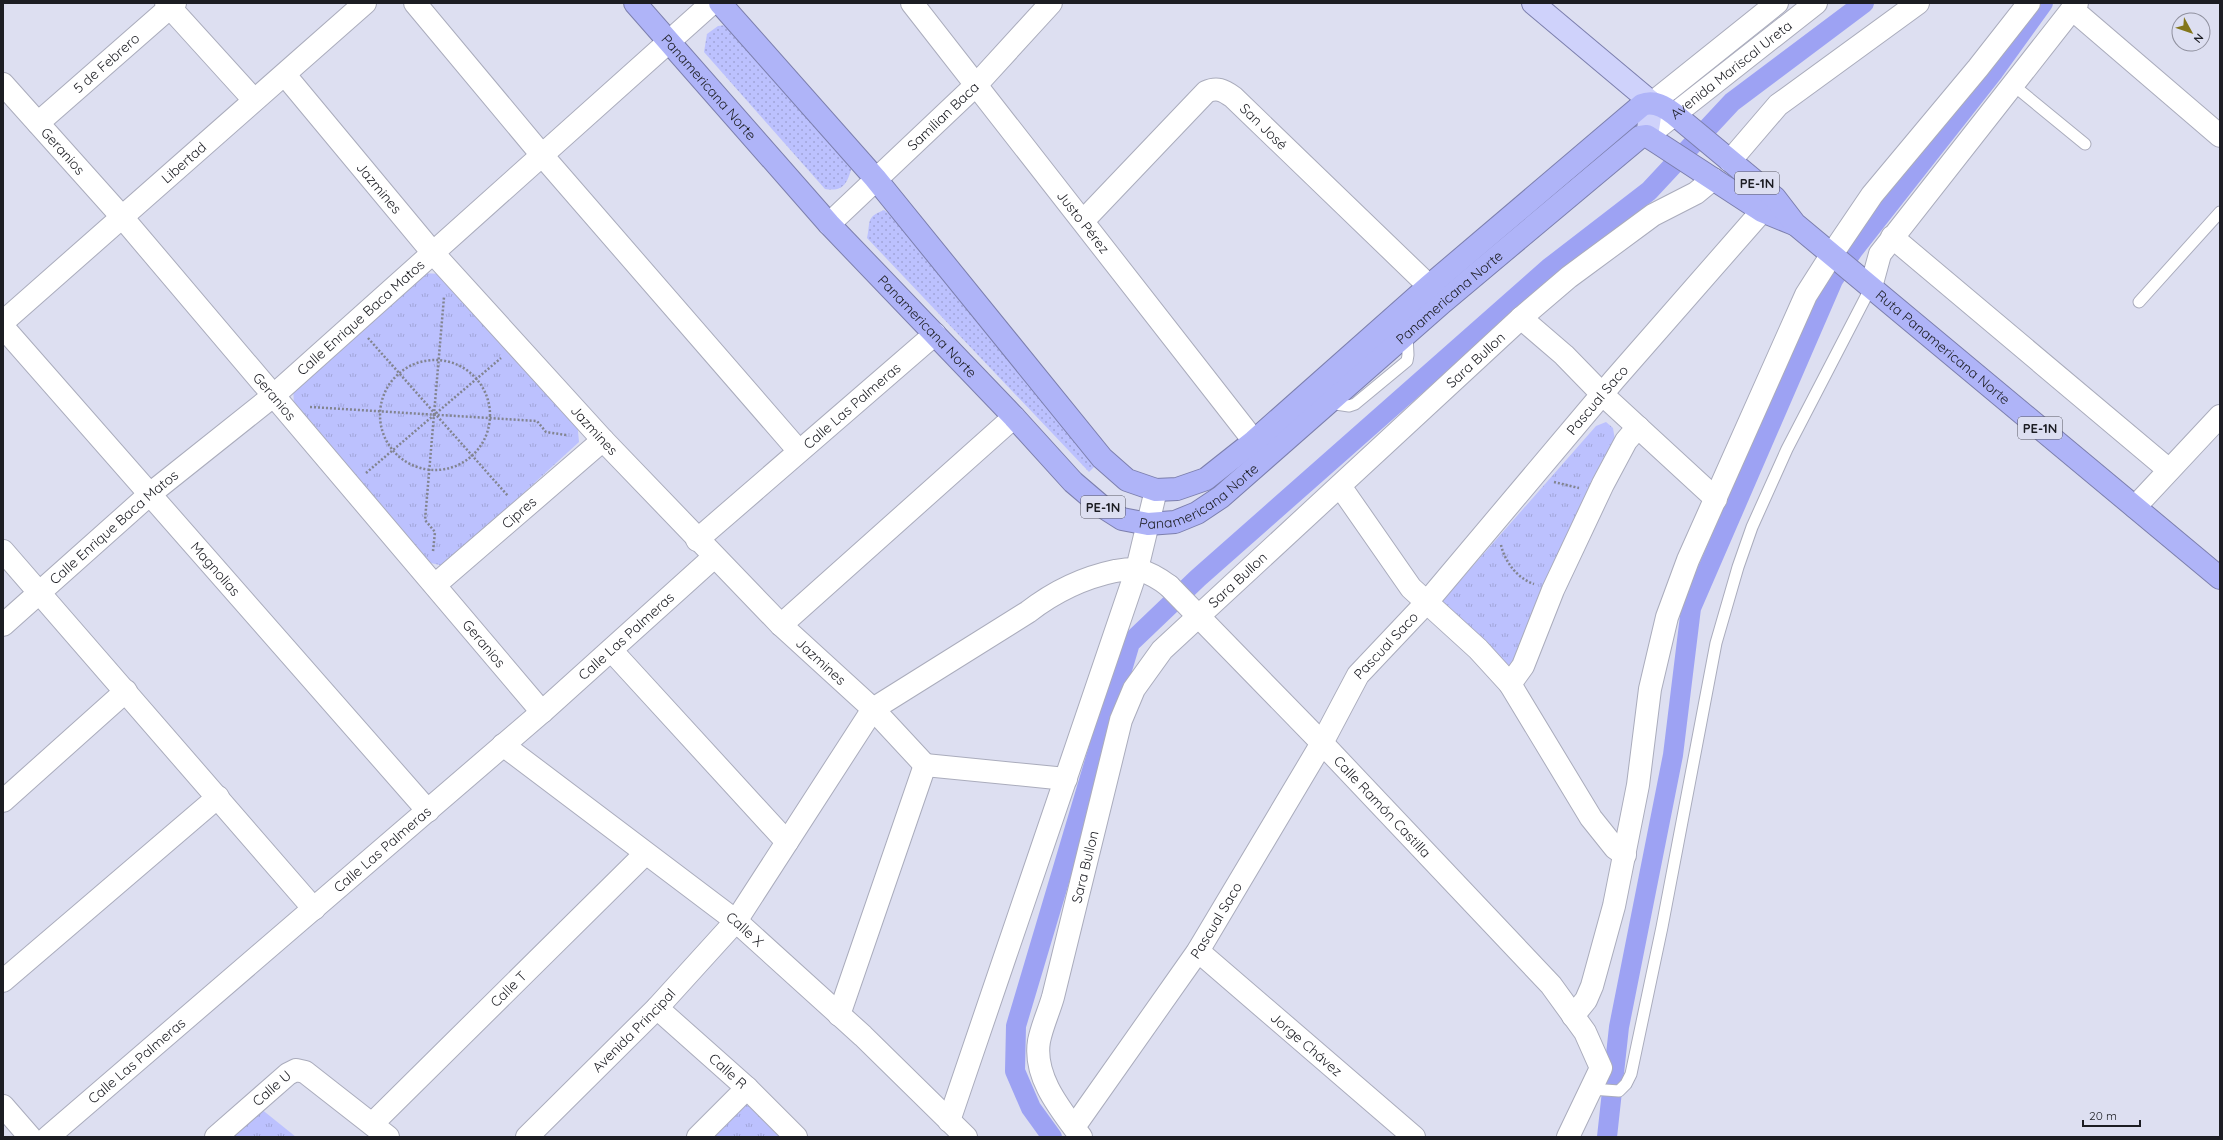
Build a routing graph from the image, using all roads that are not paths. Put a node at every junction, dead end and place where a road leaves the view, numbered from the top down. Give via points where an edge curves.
1 (365, 3) edge
2 (415, 3) edge
3 (635, 3) edge
4 (712, 3) edge
5 (720, 3) edge
6 (912, 3) edge
7 (1051, 3) edge
8 (1533, 3) edge
9 (1777, 3) edge
10 (1816, 3) edge
11 (1918, 3) edge
12 (2029, 3) edge
13 (170, 4) edge
14 (2075, 6) edge
15 (669, 42) junction
16 (285, 76) junction
17 (3, 84) edge
18 (977, 84) junction
19 (2013, 85) junction
20 (254, 100) junction
21 (1652, 103) junction
22 (1678, 117) junction
23 (38, 123) junction
24 (2220, 136) edge
25 (1653, 140) junction
26 (2085, 144) dead end
27 (542, 154) junction
28 (1730, 161) junction
29 (1705, 174) junction
30 (875, 178) junction
31 (1762, 211) junction
32 (2220, 212) edge
33 (122, 217) junction
34 (1083, 221) junction
35 (828, 224) junction
36 (1796, 224) junction
37 (1892, 238) junction
38 (433, 253) junction
39 (1836, 257) junction
40 (1866, 282) junction
41 (1436, 294) junction
42 (2139, 302) dead end
43 (1521, 318) junction
44 (3, 322) edge
45 (3, 327) edge
46 (935, 334) junction
47 (1603, 395) junction
48 (273, 396) junction
49 (1014, 416) junction
50 (2220, 416) edge
51 (1638, 427) junction
52 (603, 440) junction
53 (1254, 440) junction
54 (798, 450) junction
55 (2169, 470) junction
56 (1340, 486) junction
57 (1156, 490) junction
58 (150, 494) junction
59 (1716, 499) junction
60 (2135, 507) junction
61 (1148, 524) junction
62 (697, 540) junction
63 (3, 551) edge
64 (714, 557) junction
65 (1138, 569) junction
66 (2220, 578) edge
67 (436, 585) junction
68 (40, 592) junction
69 (1427, 602) junction
70 (1195, 612) junction
71 (3, 625) edge
72 (781, 625) junction
73 (611, 650) junction
74 (1510, 684) junction
75 (126, 691) junction
76 (873, 709) junction
77 (542, 712) junction
78 (1322, 743) junction
79 (503, 745) junction
80 (925, 765) junction
81 (1066, 779) junction
82 (218, 797) junction
83 (3, 801) edge
84 (428, 811) junction
85 (787, 842) junction
86 (645, 854) junction
87 (1625, 855) junction
88 (314, 909) junction
89 (736, 921) junction
90 (1198, 951) junction
91 (3, 980) edge
92 (657, 1008) junction
93 (839, 1015) junction
94 (1573, 1016) junction
95 (747, 1088) junction
96 (1598, 1090) junction
97 (3, 1106) edge
98 (949, 1121) junction
99 (380, 1131) edge
100 (1077, 1132) edge
101 (30, 1137) edge
102 (48, 1137) edge
103 (216, 1137) edge
104 (527, 1137) edge
105 (698, 1137) edge
106 (796, 1137) edge
107 (966, 1137) edge
108 (1414, 1137) edge
109 (1568, 1137) edge

1 - 16 street, Libertad
2 - 27 street
3 - 15 highway, Panamericana Norte / PE-1N
4 - 15 street, Calle Enrique Baca Matos
5 - 30 highway, Panamericana Norte / PE-1N
6 - 18 street, Justo Pérez
7 - 18 street, Samilian Baca
8 - 21 main road
9 - 21 street, Avenida Mariscal Ureta
10 - 22 street, Avenida Mariscal Ureta
11 - 28 street via 1778,105
12 - 39 street via 1872,195
13 - 20 street
13 - 23 street, 5 de Febrero
14 - 19 street
14 - 24 street
15 - 27 street, Calle Enrique Baca Matos
15 - 35 highway, Panamericana Norte / PE-1N
16 - 20 street, Libertad
16 - 38 street, Jazmines
17 - 23 street, Geranios
18 - 30 street, Samilian Baca
18 - 34 street, Justo Pérez
19 - 26 lane
19 - 37 street
20 - 33 street, Libertad
21 - 22 highway, PE-1N
21 - 25 main road
21 - 41 highway, Panamericana Norte / PE-1N via 1642,106
22 - 25 street, Avenida Mariscal Ureta
22 - 28 highway, Ruta Panamericana Norte / PE-1N
23 - 33 street, Geranios
25 - 29 highway, Ruta Panamericana Norte / PE-1N
25 - 41 highway, Panamericana Norte / PE-1N via 1640,137 1634,141
27 - 38 street, Calle Enrique Baca Matos
27 - 54 street
28 - 36 highway, Ruta Panamericana Norte / PE-1N via 1775,198
29 - 31 highway, Ruta Panamericana Norte / PE-1N
29 - 43 street, Sara Bullon via 1696,193 1652,215 1569,277
30 - 35 street, Samilian Baca
30 - 57 highway, Panamericana Norte / PE-1N via 1102,458 1127,480
31 - 36 highway, Ruta Panamericana Norte / PE-1N
31 - 47 street, Pascual Saco
32 - 42 lane
33 - 44 street, Libertad
33 - 48 street, Geranios
34 - 41 street, San José via 1206,92 1214,88 1233,96
34 - 53 street, Justo Pérez
35 - 46 highway, Panamericana Norte / PE-1N
36 - 39 highway, Ruta Panamericana Norte / PE-1N
37 - 40 street via 1880,254
37 - 55 street
38 - 48 street, Calle Enrique Baca Matos
38 - 52 street, Jazmines
39 - 40 highway, Ruta Panamericana Norte / PE-1N
39 - 59 street via 1806,295
40 - 60 highway, Ruta Panamericana Norte / PE-1N
40 - 96 lane via 1854,318 1778,468 1738,567 1716,643 1631,1074 1619,1091
41 - 53 highway, Panamericana Norte / PE-1N
41 - 61 highway, Panamericana Norte / PE-1N via 1407,334 1220,497 1197,513 1175,522
43 - 47 street
43 - 56 street, Sara Bullon
45 - 58 street, Magnolias
46 - 49 highway, Panamericana Norte / PE-1N
46 - 54 street, Calle Las Palmeras
47 - 51 street
47 - 69 street, Pascual Saco
48 - 58 street, Calle Enrique Baca Matos
48 - 67 street, Geranios
49 - 61 highway, Panamericana Norte / PE-1N via 1073,482 1100,505 1122,519
49 - 72 street
50 - 55 street
51 - 59 street
51 - 74 street via 1626,441 1603,484 1553,590 1524,666
52 - 62 street, Jazmines
52 - 67 street, Cipres
53 - 57 highway, Panamericana Norte / PE-1N via 1206,479 1176,488
54 - 62 street, Calle Las Palmeras
55 - 60 street
56 - 69 street via 1411,588
56 - 70 street, Sara Bullon
57 - 61 street
58 - 68 street, Calle Enrique Baca Matos
58 - 84 street, Magnolias
59 - 87 street via 1677,588 1657,652
60 - 66 highway, Ruta Panamericana Norte / PE-1N
61 - 65 street
62 - 64 street, Jazmines
63 - 68 street
64 - 72 street, Jazmines
64 - 73 street, Calle Las Palmeras
65 - 70 street, Calle Ramón Castilla via 1169,586
65 - 76 street via 1101,574 1064,588
65 - 81 street
67 - 77 street, Geranios
68 - 71 street, Calle Enrique Baca Matos
68 - 75 street
69 - 74 street via 1478,649
69 - 78 street, Pascual Saco via 1358,675
70 - 78 street, Calle Ramón Castilla
70 - 100 street, Sara Bullon via 1162,650 1134,689 1121,720 1053,997 1039,1042 1041,1070 1045,1083
72 - 76 street, Jazmines
73 - 77 street, Calle Las Palmeras
73 - 85 street
74 - 87 street via 1591,818 1615,848
75 - 82 street
75 - 83 street
76 - 80 street, Jazmines
76 - 85 street, Avenida Principal
77 - 79 street, Calle Las Palmeras
78 - 90 street, Pascual Saco
78 - 94 street, Calle Ramón Castilla via 1551,985
79 - 84 street, Calle Las Palmeras
79 - 86 street, Calle X
80 - 81 street
80 - 93 street
81 - 98 street
82 - 88 street
82 - 91 street
84 - 88 street, Calle Las Palmeras
85 - 89 street, Avenida Principal
86 - 89 street, Calle X
86 - 99 street, Calle T
87 - 94 street via 1592,986 1586,1000
88 - 102 street, Calle Las Palmeras
89 - 92 street, Avenida Principal
89 - 93 street, Calle X
90 - 100 street, Pascual Saco
90 - 108 street, Jorge Chávez
92 - 95 street, Calle R
92 - 104 street, Avenida Principal
93 - 98 street, Calle X
94 - 96 street, Calle Ramón Castilla via 1585,1032 1601,1068
95 - 105 street
95 - 106 street, Calle R
96 - 109 street
97 - 101 street
98 - 107 street, Calle X
99 - 103 street, Calle U via 305,1072 296,1070 288,1074

